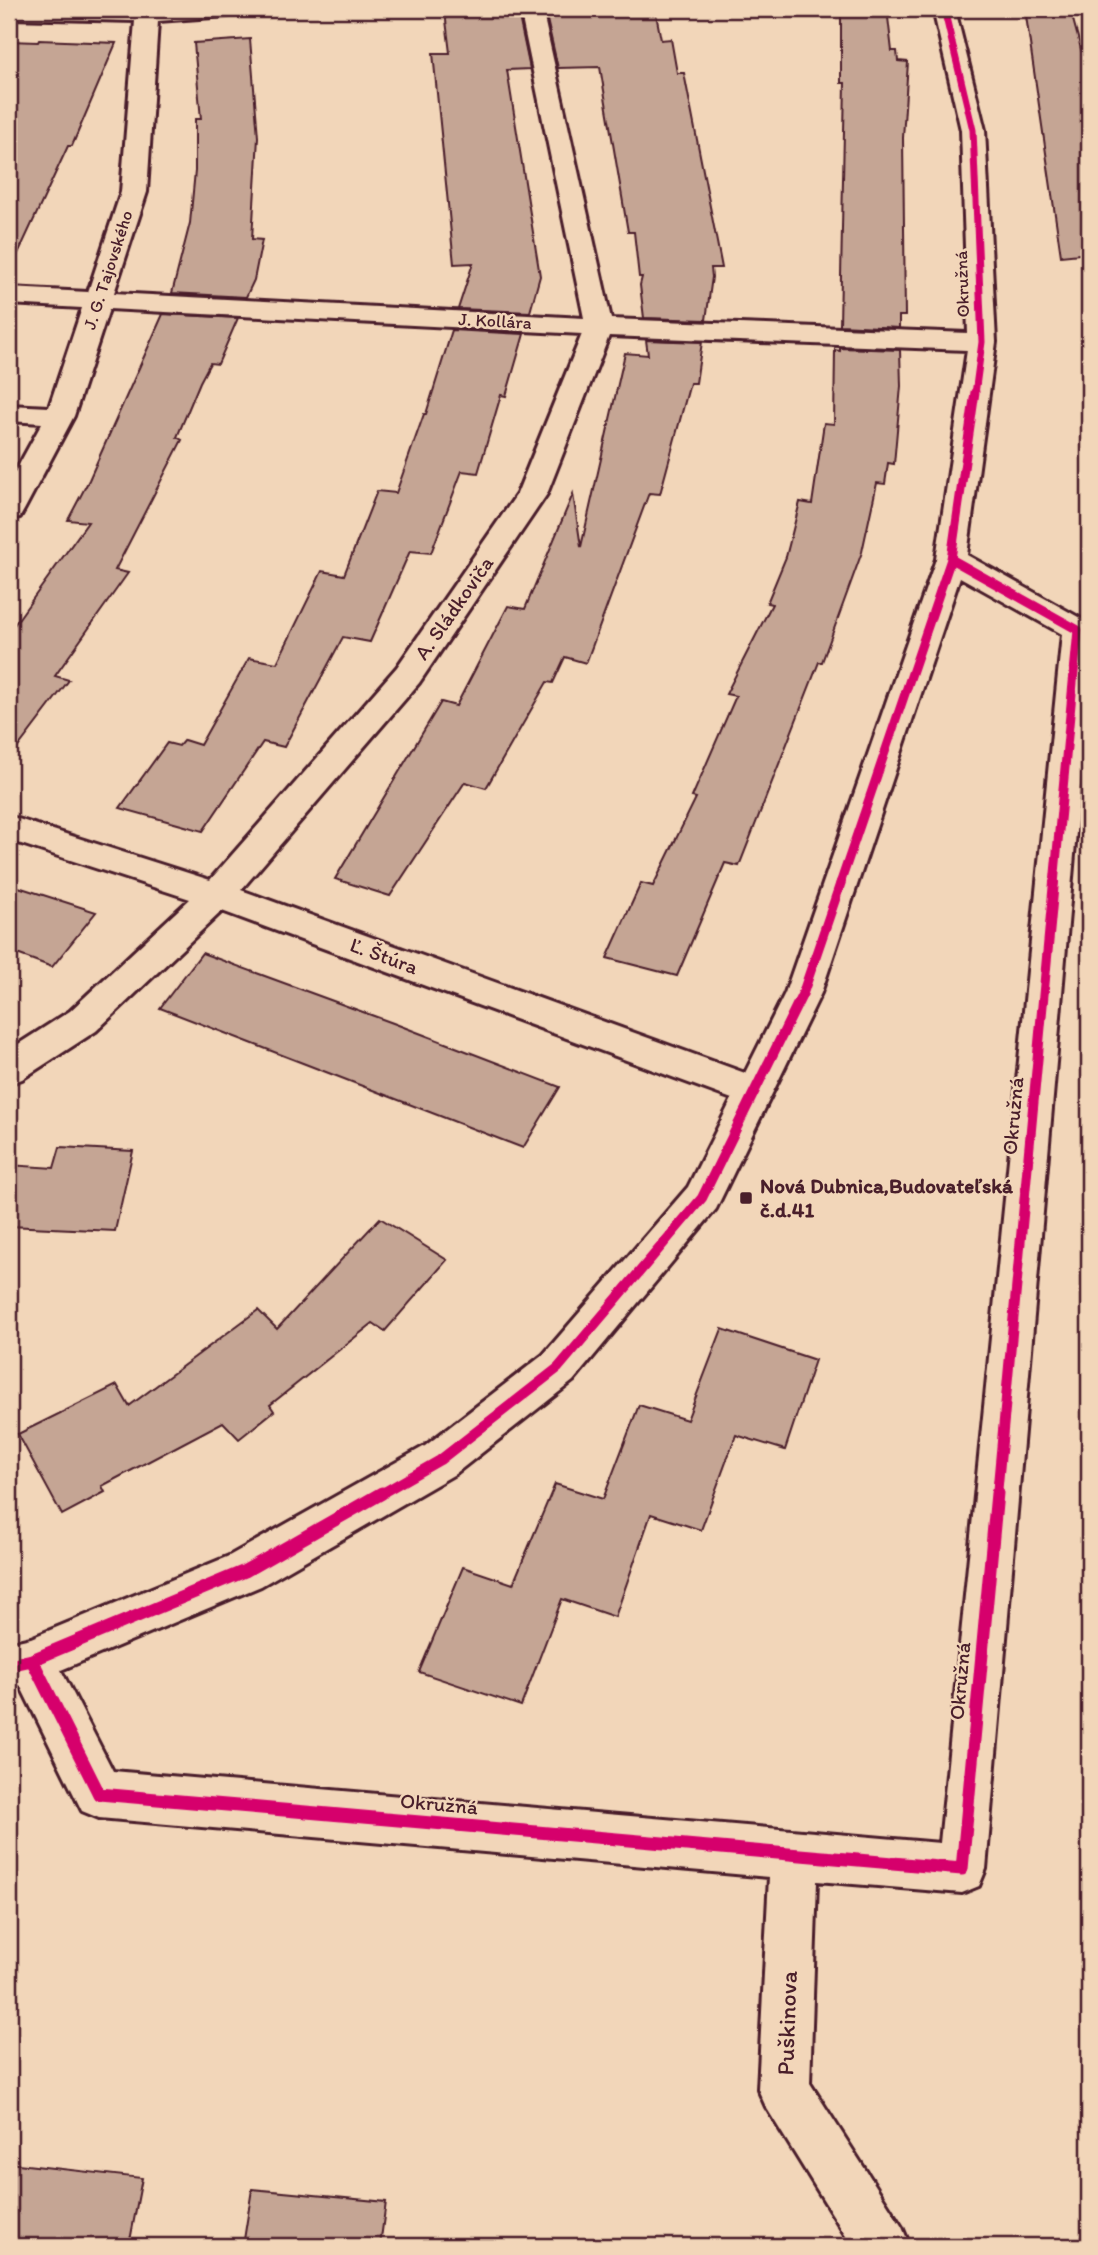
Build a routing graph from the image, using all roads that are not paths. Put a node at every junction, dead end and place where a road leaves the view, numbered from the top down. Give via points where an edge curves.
1 (227, 9) edge
2 (531, 9) edge
3 (944, 9) edge
4 (9, 12) edge
5 (146, 15) junction
6 (9, 296) edge
7 (99, 300) junction
8 (599, 327) junction
9 (982, 342) junction
10 (9, 414) edge
11 (60, 416) junction
12 (9, 510) edge
13 (951, 559) junction
14 (9, 828) edge
15 (216, 895) junction
16 (9, 1069) edge
17 (756, 1091) junction
18 (20, 1663) edge
19 (794, 1855) junction
20 (883, 2246) edge

1 - 5 street
2 - 8 street
3 - 9 street, Okružná via 973,130
4 - 5 street
5 - 7 street, J. G. Tajovského via 134,192
6 - 7 street, J. Kollára
7 - 8 street, J. Kollára
7 - 11 street, J. G. Tajovského
8 - 9 street, J. Kollára
8 - 15 street, A. Sládkoviča via 532,494 408,675
9 - 13 street, Okružná
10 - 11 street
11 - 12 street, J. G. Tajovského
13 - 17 street, Okružná via 803,993
13 - 19 street, Okružná via 1078,630 962,1869
14 - 15 street, Ľ. Štúra
15 - 16 street, A. Sládkoviča via 83,1021
15 - 17 street, Ľ. Štúra
17 - 18 street, Okružná via 702,1198 558,1368 440,1460 245,1572
18 - 19 street, Okružná via 99,1794
19 - 20 street, Puškinova via 784,2089

